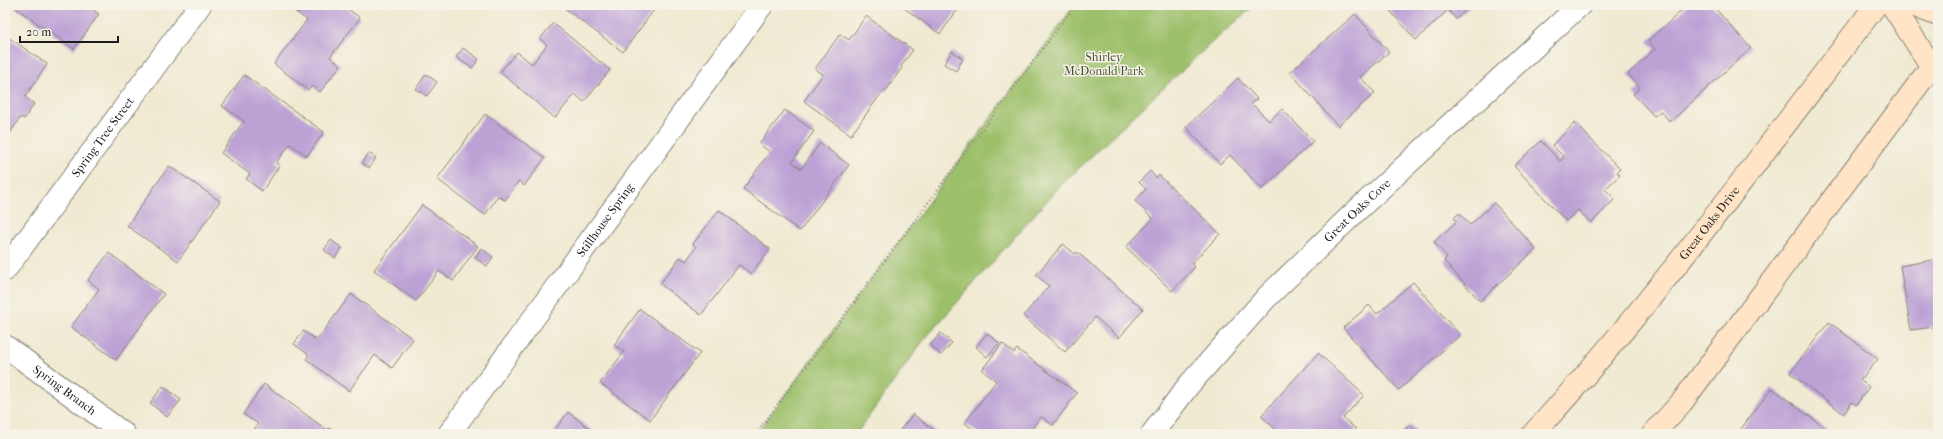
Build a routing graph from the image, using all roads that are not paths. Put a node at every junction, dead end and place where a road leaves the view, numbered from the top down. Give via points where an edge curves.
1 (200, 5) edge
2 (762, 5) edge
3 (1580, 5) edge
4 (1876, 5) edge
5 (1892, 5) edge
6 (1913, 5) edge
7 (1938, 15) edge
8 (1936, 66) edge
9 (5, 270) edge
10 (5, 346) edge
11 (124, 434) edge
12 (449, 434) edge
13 (1152, 434) edge
14 (1533, 434) edge
15 (1653, 434) edge

1 - 9 street, Spring Tree Street
2 - 12 street, Stillhouse Spring
3 - 13 street, Great Oaks Cove via 1353,214 1267,297 1188,386
4 - 14 street, Great Oaks Drive via 1697,240 1585,377
5 - 8 street
6 - 7 street
8 - 15 street via 1682,402
10 - 11 street, Spring Branch

